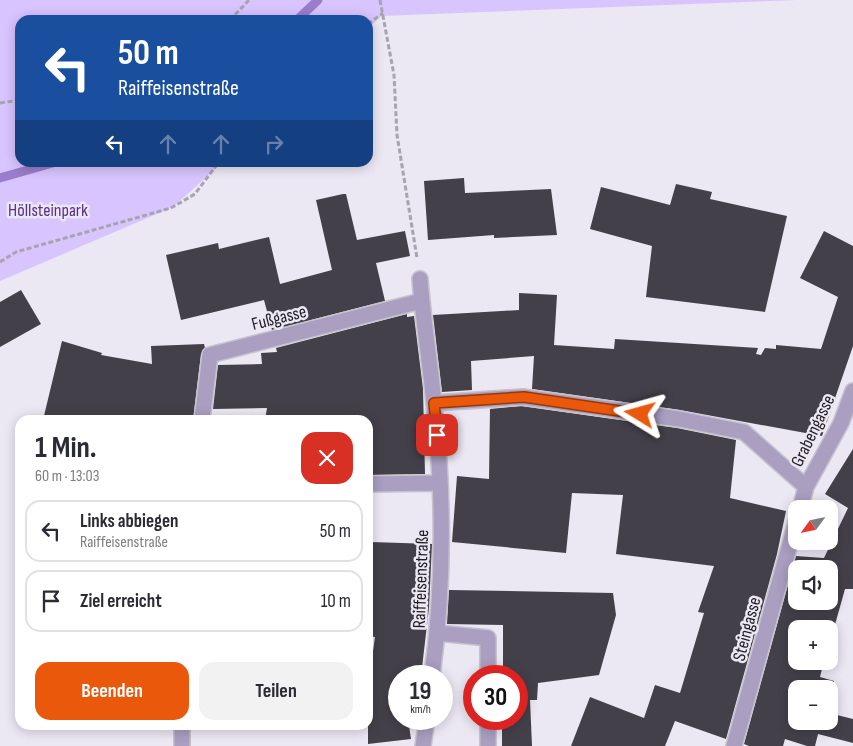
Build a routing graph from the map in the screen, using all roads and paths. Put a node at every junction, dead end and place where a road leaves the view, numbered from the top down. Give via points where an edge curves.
1 (249, 0) edge
2 (380, 0) edge
3 (383, 13) junction
4 (235, 15) edge
5 (373, 20) edge
6 (15, 101) edge
7 (0, 103) edge
8 (215, 167) edge
9 (0, 262) edge
10 (420, 279) joint
11 (421, 301) junction
12 (853, 391) edge
13 (434, 403) junction
14 (203, 415) edge
15 (373, 484) edge
16 (440, 484) junction
17 (806, 487) junction
18 (802, 500) edge
19 (788, 550) edge
20 (438, 633) junction
21 (434, 665) edge
22 (488, 665) edge
23 (182, 730) edge
24 (425, 730) edge
25 (488, 730) edge
26 (182, 746) edge
27 (423, 746) edge
28 (488, 746) edge
29 (734, 746) edge

1 - 4 path
2 - 3 path
3 - 5 path
3 - 10 path via 394,75 397,136
6 - 7 path
8 - 9 path via 195,194 171,208 16,252
10 - 11 street, Raiffeisenstraße
11 - 13 street, Raiffeisenstraße
11 - 14 street, Fußgasse via 210,355
12 - 17 street, Grabengasse via 841,423
13 - 16 street, Raiffeisenstraße
13 - 17 street via 524,397 679,419 744,432
15 - 16 street
16 - 20 street, Raiffeisenstraße via 442,527
17 - 18 street
19 - 29 street, Steingasse
20 - 21 street, Raiffeisenstraße
20 - 22 street via 488,638
23 - 26 street
24 - 27 street
25 - 28 street

